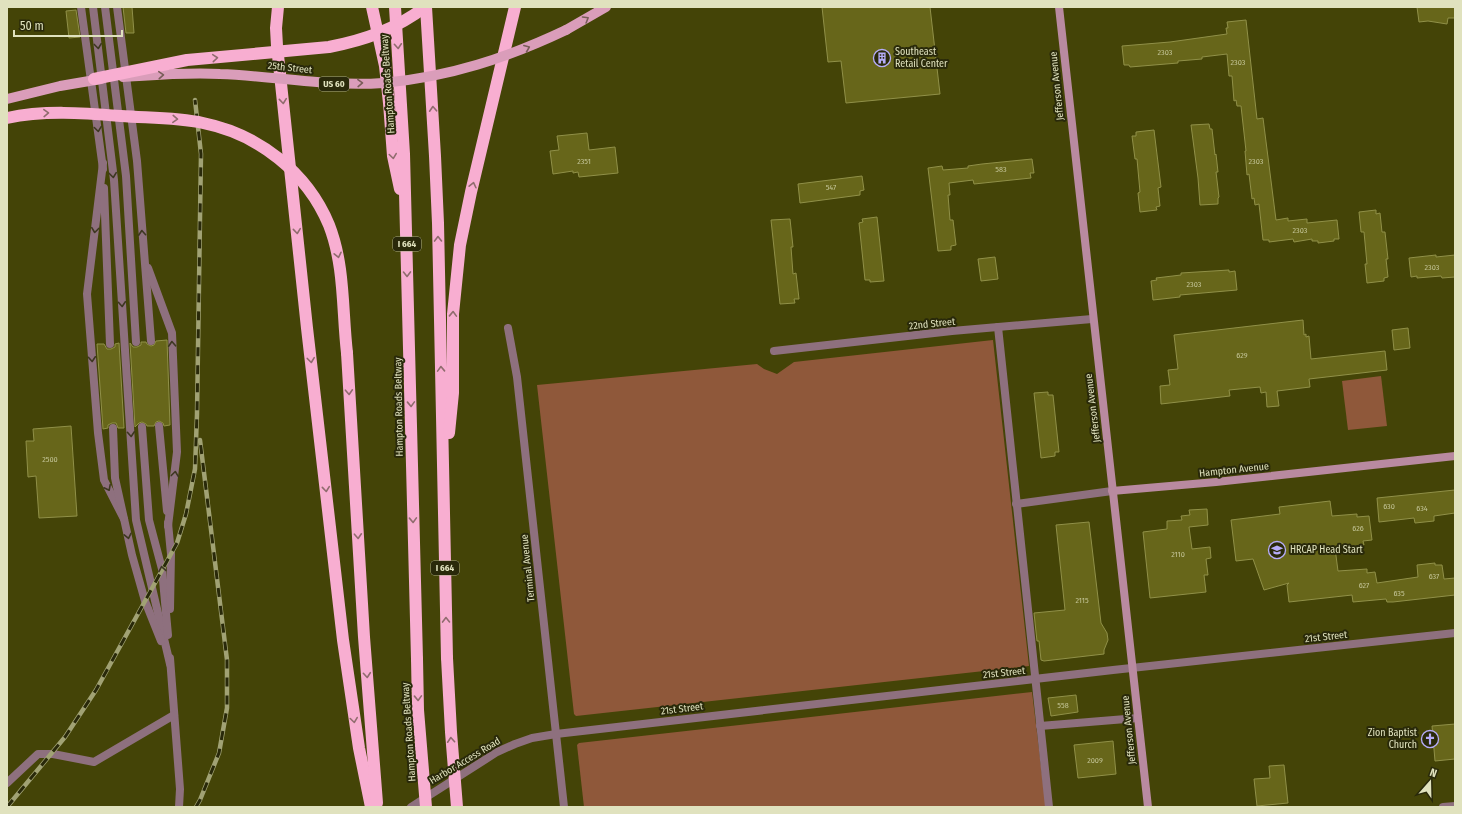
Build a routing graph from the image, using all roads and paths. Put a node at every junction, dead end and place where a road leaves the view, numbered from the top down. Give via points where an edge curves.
1 (81, 7) edge
2 (93, 7) edge
3 (105, 7) edge
4 (118, 7) edge
5 (278, 7) edge
6 (372, 7) edge
7 (395, 7) edge
8 (426, 7) edge
9 (515, 7) edge
10 (520, 7) edge
11 (606, 7) edge
12 (1058, 7) edge
13 (510, 30) junction
14 (94, 79) junction
15 (7, 99) edge
16 (7, 118) edge
17 (103, 163) junction
18 (406, 219) junction
19 (144, 258) junction
20 (1092, 318) junction
21 (998, 327) junction
22 (508, 328) dead end
23 (151, 341) dead end
24 (136, 342) dead end
25 (110, 344) dead end
26 (774, 351) dead end
27 (159, 426) dead end
28 (142, 427) dead end
29 (113, 428) dead end
30 (1455, 456) edge
31 (444, 478) junction
32 (1112, 491) junction
33 (1016, 504) junction
34 (124, 520) junction
35 (168, 526) junction
36 (1455, 633) edge
37 (170, 664) junction
38 (1132, 668) junction
39 (1035, 680) junction
40 (174, 715) junction
41 (1138, 718) junction
42 (1040, 726) junction
43 (556, 734) junction
44 (7, 783) edge
45 (1455, 806) edge
46 (179, 807) edge
47 (372, 807) edge
48 (377, 807) edge
49 (411, 807) edge
50 (426, 807) edge
51 (457, 807) edge
52 (564, 807) edge
53 (1049, 807) edge
54 (1148, 807) edge
55 (1443, 807) edge

1 -> 17 street
2 -> 37 street via 114,180 136,520
3 - 24 street via 126,176
19 -> 4 street via 137,161
5 -> 47 highway via 277,46 343,640 359,748
6 -> 18 highway via 385,66 393,156
7 -> 18 highway, Hampton Roads Beltway / I 664 via 402,103
14 -> 8 highway, bridge via 187,60 347,44 394,27
31 -> 8 highway, I 664 via 436,171
9 - 13 highway
10 - 13 highway
14 -> 11 main road, 25th Street / US 60, bridge via 190,73 332,84 383,83 440,75 513,54 566,30
12 - 20 main road, Jefferson Avenue
31 -> 13 highway via 453,393 453,314 460,245
14 - 15 main road, 25th Street / US 60, bridge
16 -> 48 highway, bridge via 49,113 182,120 218,126 240,134 266,149 293,171 319,205 329,225 341,274
17 - 25 street
17 -> 34 street via 87,294 104,480
18 -> 50 highway, Hampton Roads Beltway / I 664, bridge via 418,710
19 - 23 street
35 -> 19 street via 177,452 172,333
20 - 21 street, 22nd Street
20 - 32 main road, Jefferson Avenue
21 - 26 street, 22nd Street
21 - 33 street
22 - 43 street, Terminal Avenue via 517,377
27 - 35 street
37 -> 28 street via 162,569 149,520
29 - 34 street via 115,478
30 - 32 main road, Hampton Avenue
51 -> 31 highway, I 664, bridge via 447,658
32 - 33 street, Hampton Avenue
32 - 38 main road, Jefferson Avenue
33 - 39 street
34 -> 37 street via 145,601
35 - 37 street via 171,554
36 - 38 street, 21st Street
37 - 40 street
38 - 39 street, 21st Street
38 - 41 main road, Jefferson Avenue
39 - 42 street
39 - 43 street, 21st Street
40 - 44 street via 94,762 38,754
40 - 46 street
41 - 42 street
41 - 54 main road, Jefferson Avenue
42 - 53 street
43 - 49 street, Harbor Access Road via 526,740 497,752
43 - 52 street, Terminal Avenue
45 - 55 street

